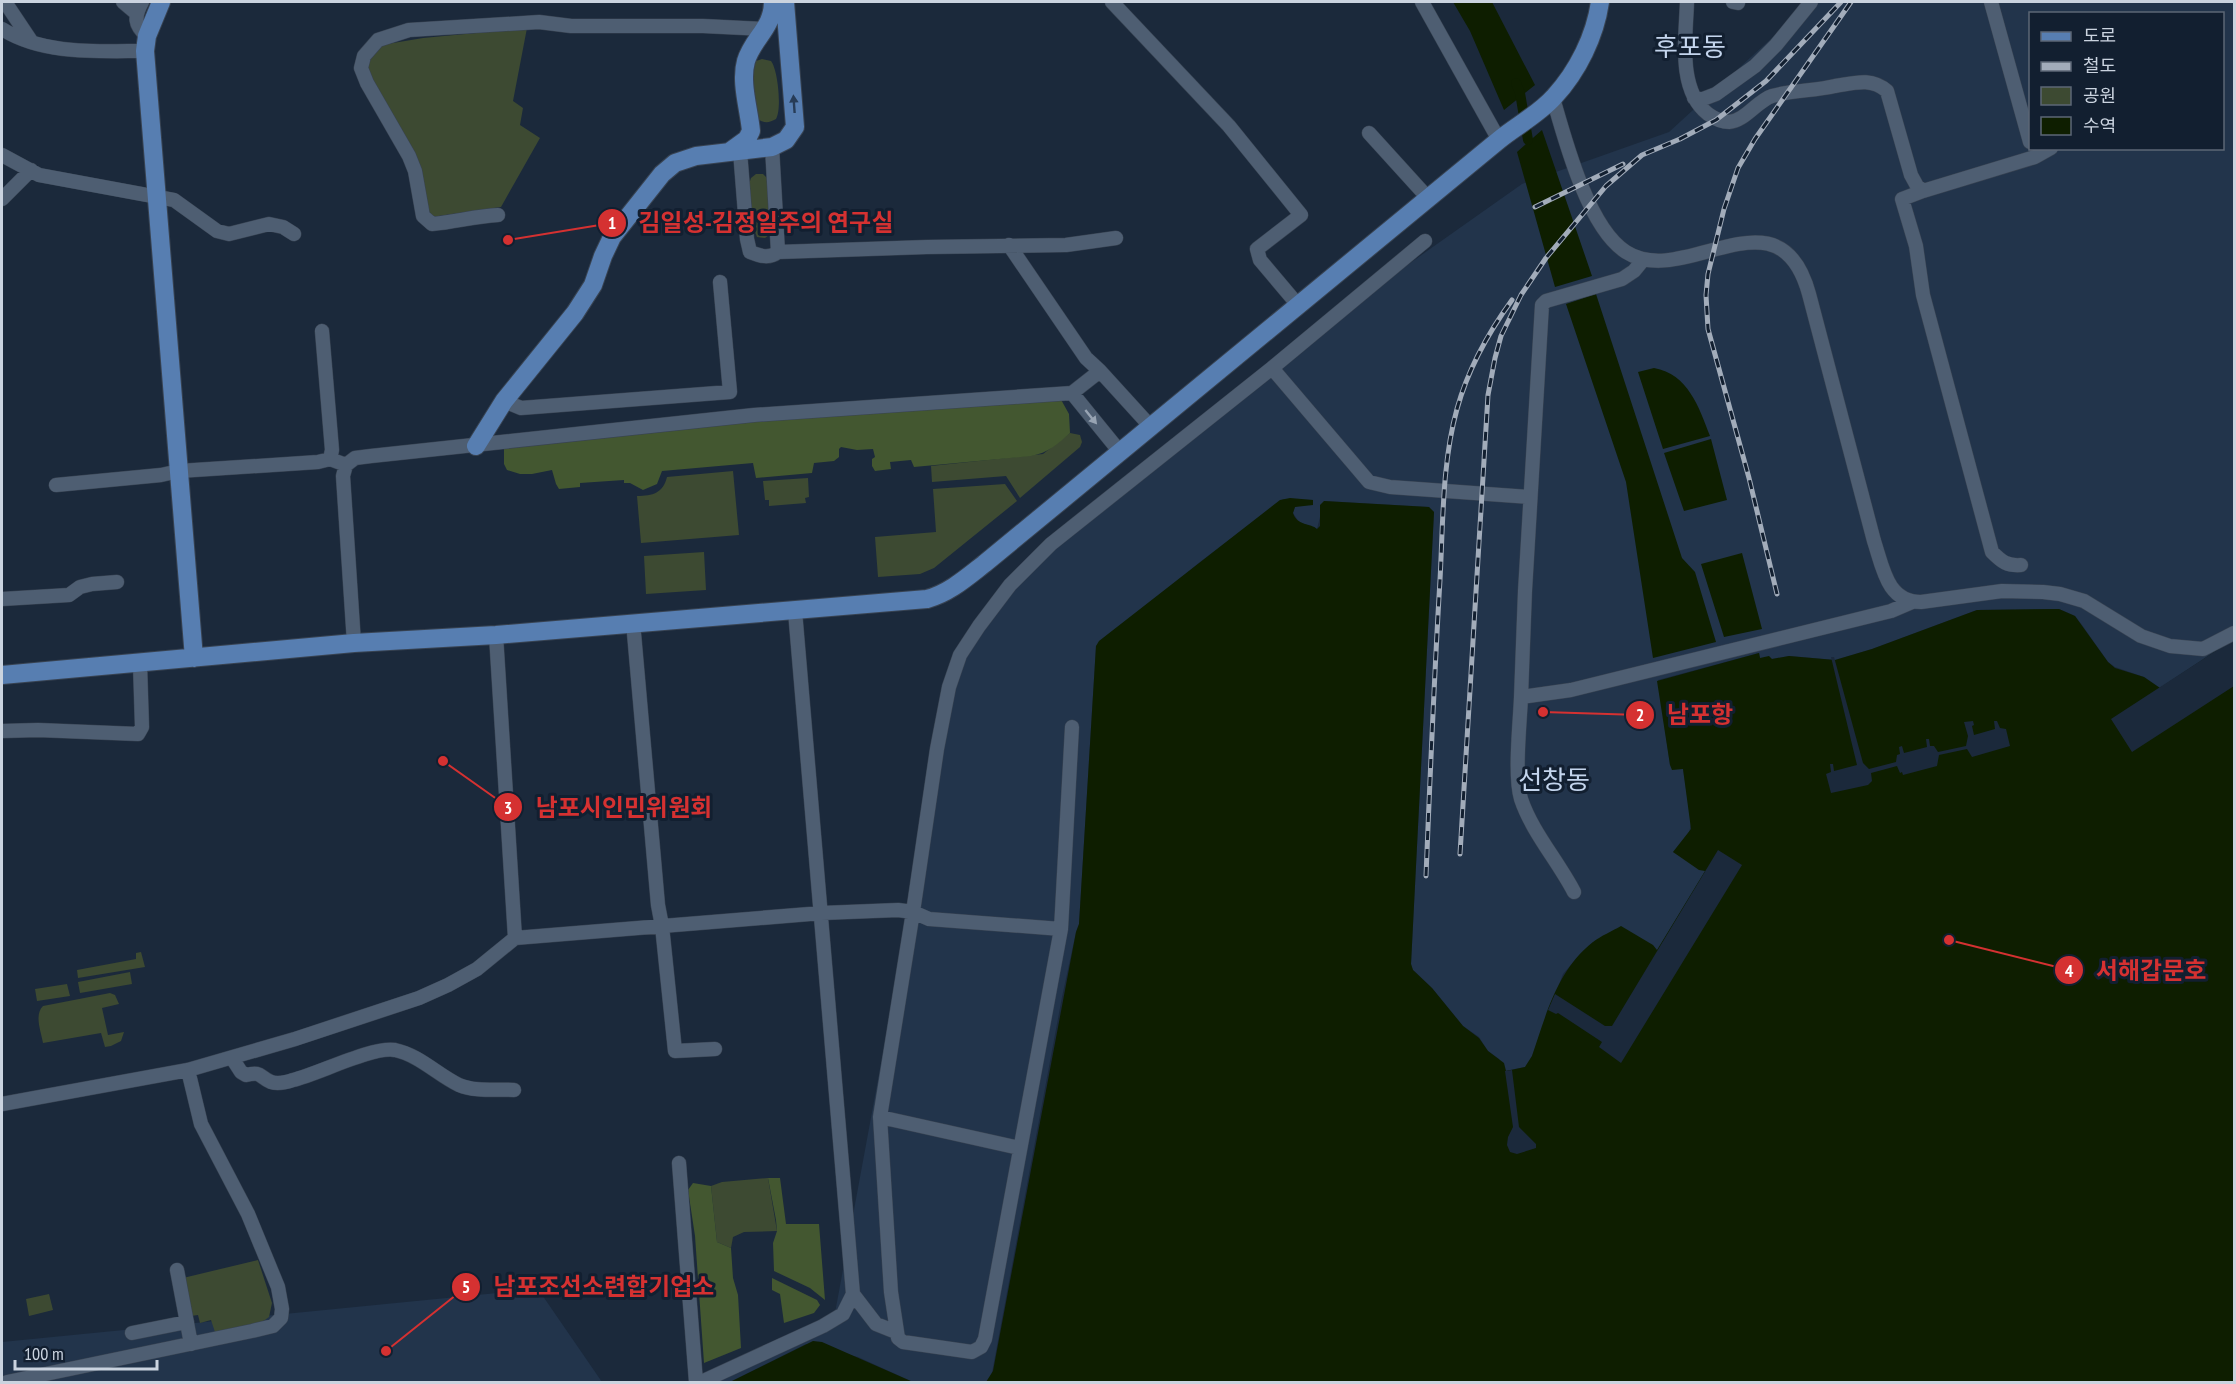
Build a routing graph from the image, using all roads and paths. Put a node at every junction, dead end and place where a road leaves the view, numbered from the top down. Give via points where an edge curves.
1 (5, 2) edge
2 (123, 2) edge
3 (161, 2) edge
4 (773, 2) edge
5 (785, 2) edge
6 (1112, 2) edge
7 (1422, 2) edge
8 (1600, 2) edge
9 (1688, 2) edge
10 (1811, 2) edge
11 (1991, 2) edge
12 (139, 7) edge
13 (2, 29) edge
14 (766, 29) junction
15 (32, 41) junction
16 (146, 44) junction
17 (1694, 98) junction
18 (1548, 103) junction
19 (1369, 133) dead end
20 (1505, 135) junction
21 (2029, 135) edge
22 (772, 147) junction
23 (734, 152) junction
24 (2034, 153) edge
25 (2, 154) edge
26 (31, 170) junction
27 (1923, 191) junction
28 (157, 195) junction
29 (1428, 198) junction
30 (2, 199) edge
31 (498, 215) dead end
32 (294, 234) dead end
33 (1116, 238) dead end
34 (1425, 242) dead end
35 (1010, 245) junction
36 (778, 252) junction
37 (1643, 260) junction
38 (720, 282) dead end
39 (1298, 305) junction
40 (322, 330) dead end
41 (1272, 368) junction
42 (1100, 371) junction
43 (1072, 393) junction
44 (504, 401) junction
45 (1151, 427) junction
46 (476, 446) junction
47 (1120, 452) junction
48 (330, 459) junction
49 (346, 465) junction
50 (179, 471) junction
51 (56, 485) dead end
52 (1530, 497) junction
53 (2021, 565) dead end
54 (117, 582) dead end
55 (2, 599) edge
56 (1912, 602) junction
57 (795, 611) junction
58 (633, 622) junction
59 (2235, 633) edge
60 (496, 635) junction
61 (354, 643) junction
62 (194, 658) junction
63 (140, 664) junction
64 (2, 675) edge
65 (1521, 697) junction
66 (1072, 727) dead end
67 (2, 731) edge
68 (1574, 892) dead end
69 (913, 912) junction
70 (822, 913) junction
71 (662, 926) junction
72 (1061, 929) junction
73 (515, 938) junction
74 (715, 1049) dead end
75 (232, 1058) junction
76 (188, 1070) junction
77 (514, 1090) dead end
78 (2, 1104) edge
79 (880, 1117) junction
80 (1019, 1148) junction
81 (679, 1163) dead end
82 (177, 1270) dead end
83 (853, 1294) junction
84 (187, 1322) junction
85 (896, 1332) junction
86 (132, 1333) dead end
87 (191, 1344) junction
88 (8, 1383) edge
89 (696, 1383) edge
90 (701, 1383) edge

1 - 15 street
2 - 12 street
3 - 16 main road
4 - 14 main road
22 -> 5 main road via 786,140 795,128
6 - 39 street via 1229,126 1301,215 1257,249 1260,260
7 - 20 street
8 - 18 main road via 1585,50 1570,77
9 - 17 street via 1687,70
10 - 17 street via 1755,66 1716,94
11 - 21 street
12 - 16 street via 137,28
13 - 15 street
14 - 23 main road via 751,49 744,71 751,131
14 - 31 street via 539,22 409,30 378,40 364,56 361,68 409,156 423,216 432,224
15 - 16 street via 69,51
16 - 28 main road
17 - 27 street via 1716,120 1731,122 1769,97 1788,92 1858,82 1879,84 1887,91 1911,176
18 - 20 main road
18 - 37 street via 1591,205 1616,243
19 - 29 street
20 - 29 main road
22 - 23 main road
22 - 36 street
23 - 36 street via 750,252 761,257
23 - 44 main road via 696,156 675,163 662,174 612,237 593,285 575,313
24 - 27 street
25 - 26 street
26 - 28 street via 39,175
26 - 30 street
27 - 53 street via 1902,199 1916,246 1926,306 1992,552 2010,566
28 - 32 street via 174,200 217,231 229,234 269,224
28 - 50 main road
29 - 39 main road
33 - 35 street via 1066,245
34 - 41 street
35 - 36 street
35 - 42 street via 1086,358
37 - 52 street via 1622,279 1542,305
37 - 56 street via 1672,259 1761,242 1789,255 1805,280 1886,578 1897,596
38 - 44 street via 730,392 521,408
39 - 45 main road
40 - 48 street
41 - 52 street via 1369,482
41 - 69 street via 1051,544 1010,585 979,626 960,655 949,687
42 - 43 street
42 - 45 street
43 - 46 street via 754,415
43 -> 47 street
44 - 46 main road
45 - 47 main road
46 - 49 street via 355,458
47 - 57 main road via 945,593 927,599
48 - 49 street
48 - 50 street
49 - 61 street via 343,476
50 - 51 street
50 - 62 main road
52 - 65 street
54 - 55 street via 80,587 69,595
56 - 59 street via 2002,591 2043,592 2084,601 2141,636 2169,646 2203,649
56 - 65 street via 1890,611 1571,690
57 - 58 main road
57 - 70 street
58 - 60 main road
58 - 71 street
60 - 61 main road
60 - 73 street
61 - 62 main road
62 - 63 main road
63 - 64 main road
63 - 67 street via 142,727 138,734
65 - 68 street via 1521,798
66 - 72 street
69 - 70 street
69 - 72 street via 929,919
69 - 79 street
70 - 71 street
70 - 83 street
71 - 73 street
71 - 74 street via 675,1051
72 - 80 street
73 - 75 street via 477,969 419,998
75 - 76 street
75 - 77 street via 246,1075 262,1074 270,1082 279,1083 391,1049 461,1085
76 - 78 street
76 - 87 street via 201,1124 248,1214 278,1287 282,1309 281,1318 273,1326
79 - 80 street
79 - 85 street
80 - 85 street via 981,1347 964,1352 903,1342
81 - 89 street
82 - 84 street
83 - 85 street via 876,1324
83 - 90 street via 843,1314 824,1326
84 - 86 street
84 - 87 street
87 - 88 street

